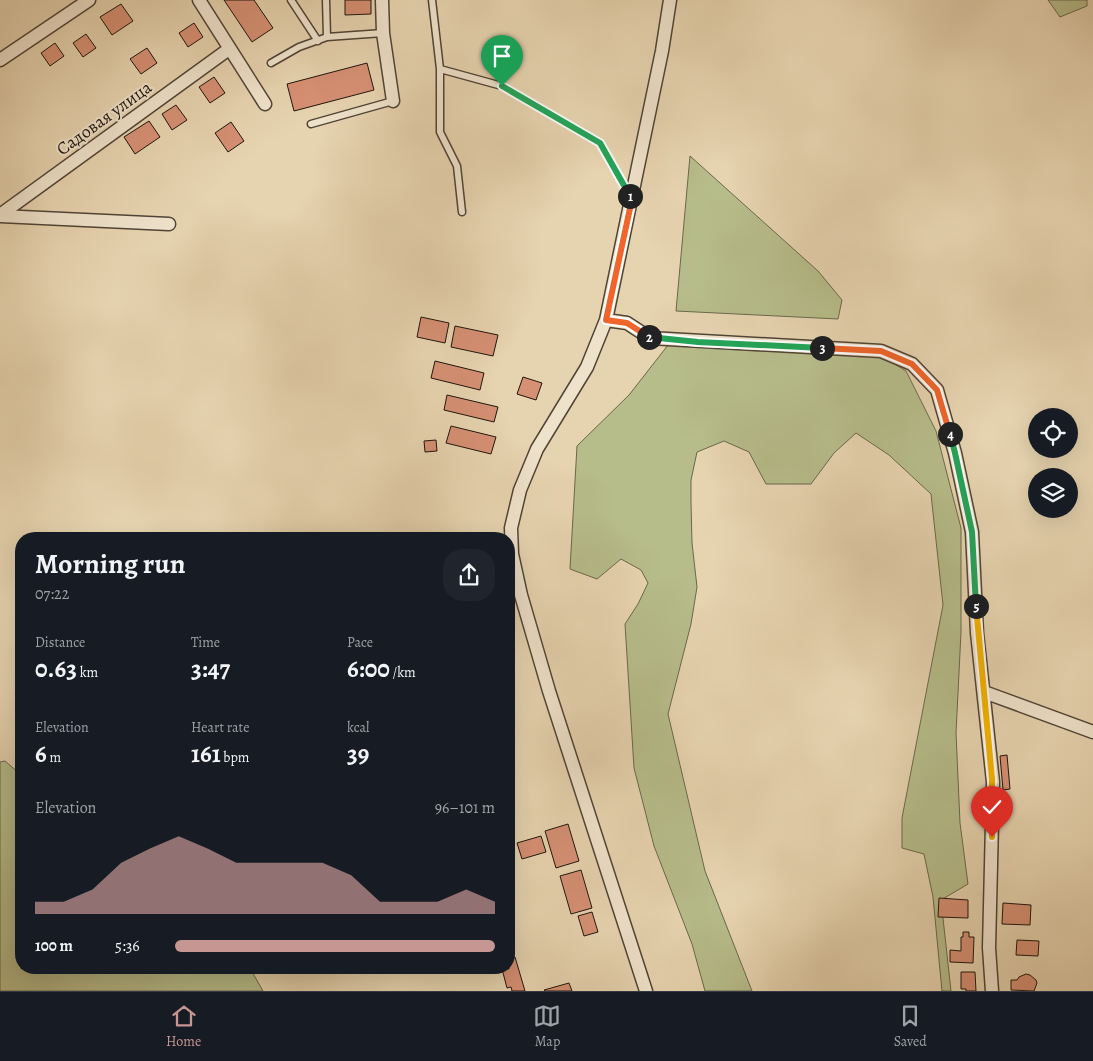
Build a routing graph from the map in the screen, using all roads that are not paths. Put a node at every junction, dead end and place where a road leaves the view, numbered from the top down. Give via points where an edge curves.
1 (90, 0) edge
2 (199, 0) edge
3 (291, 0) edge
4 (326, 0) edge
5 (382, 0) edge
6 (432, 0) edge
7 (670, 0) edge
8 (383, 33) junction
9 (327, 37) junction
10 (318, 41) junction
11 (229, 49) junction
12 (0, 60) edge
13 (271, 63) dead end
14 (440, 69) junction
15 (393, 101) joint
16 (265, 104) dead end
17 (311, 124) dead end
18 (632, 199) junction
19 (462, 212) dead end
20 (0, 216) edge
21 (169, 224) dead end
22 (606, 320) junction
23 (511, 532) edge
24 (515, 568) edge
25 (984, 692) junction
26 (1093, 732) edge
27 (646, 991) edge
28 (992, 991) edge

1 - 12 street
2 - 11 street
3 - 10 lane
4 - 9 lane
5 - 8 street
6 - 14 lane
7 - 18 street
8 - 9 lane
8 - 15 street
9 - 10 lane
10 - 13 lane via 299,47
11 - 16 street
11 - 20 street, Садовая улица
14 - 18 lane via 502,86 600,143
14 - 19 lane via 440,132 457,166
15 - 17 lane
18 - 22 street
20 - 21 street
22 - 23 street via 587,367 537,449 520,490
22 - 25 street via 627,323 650,338 881,351 912,364 937,390 955,453 972,532 977,633
24 - 27 street via 549,690
25 - 26 street
25 - 28 street via 993,782 989,948

